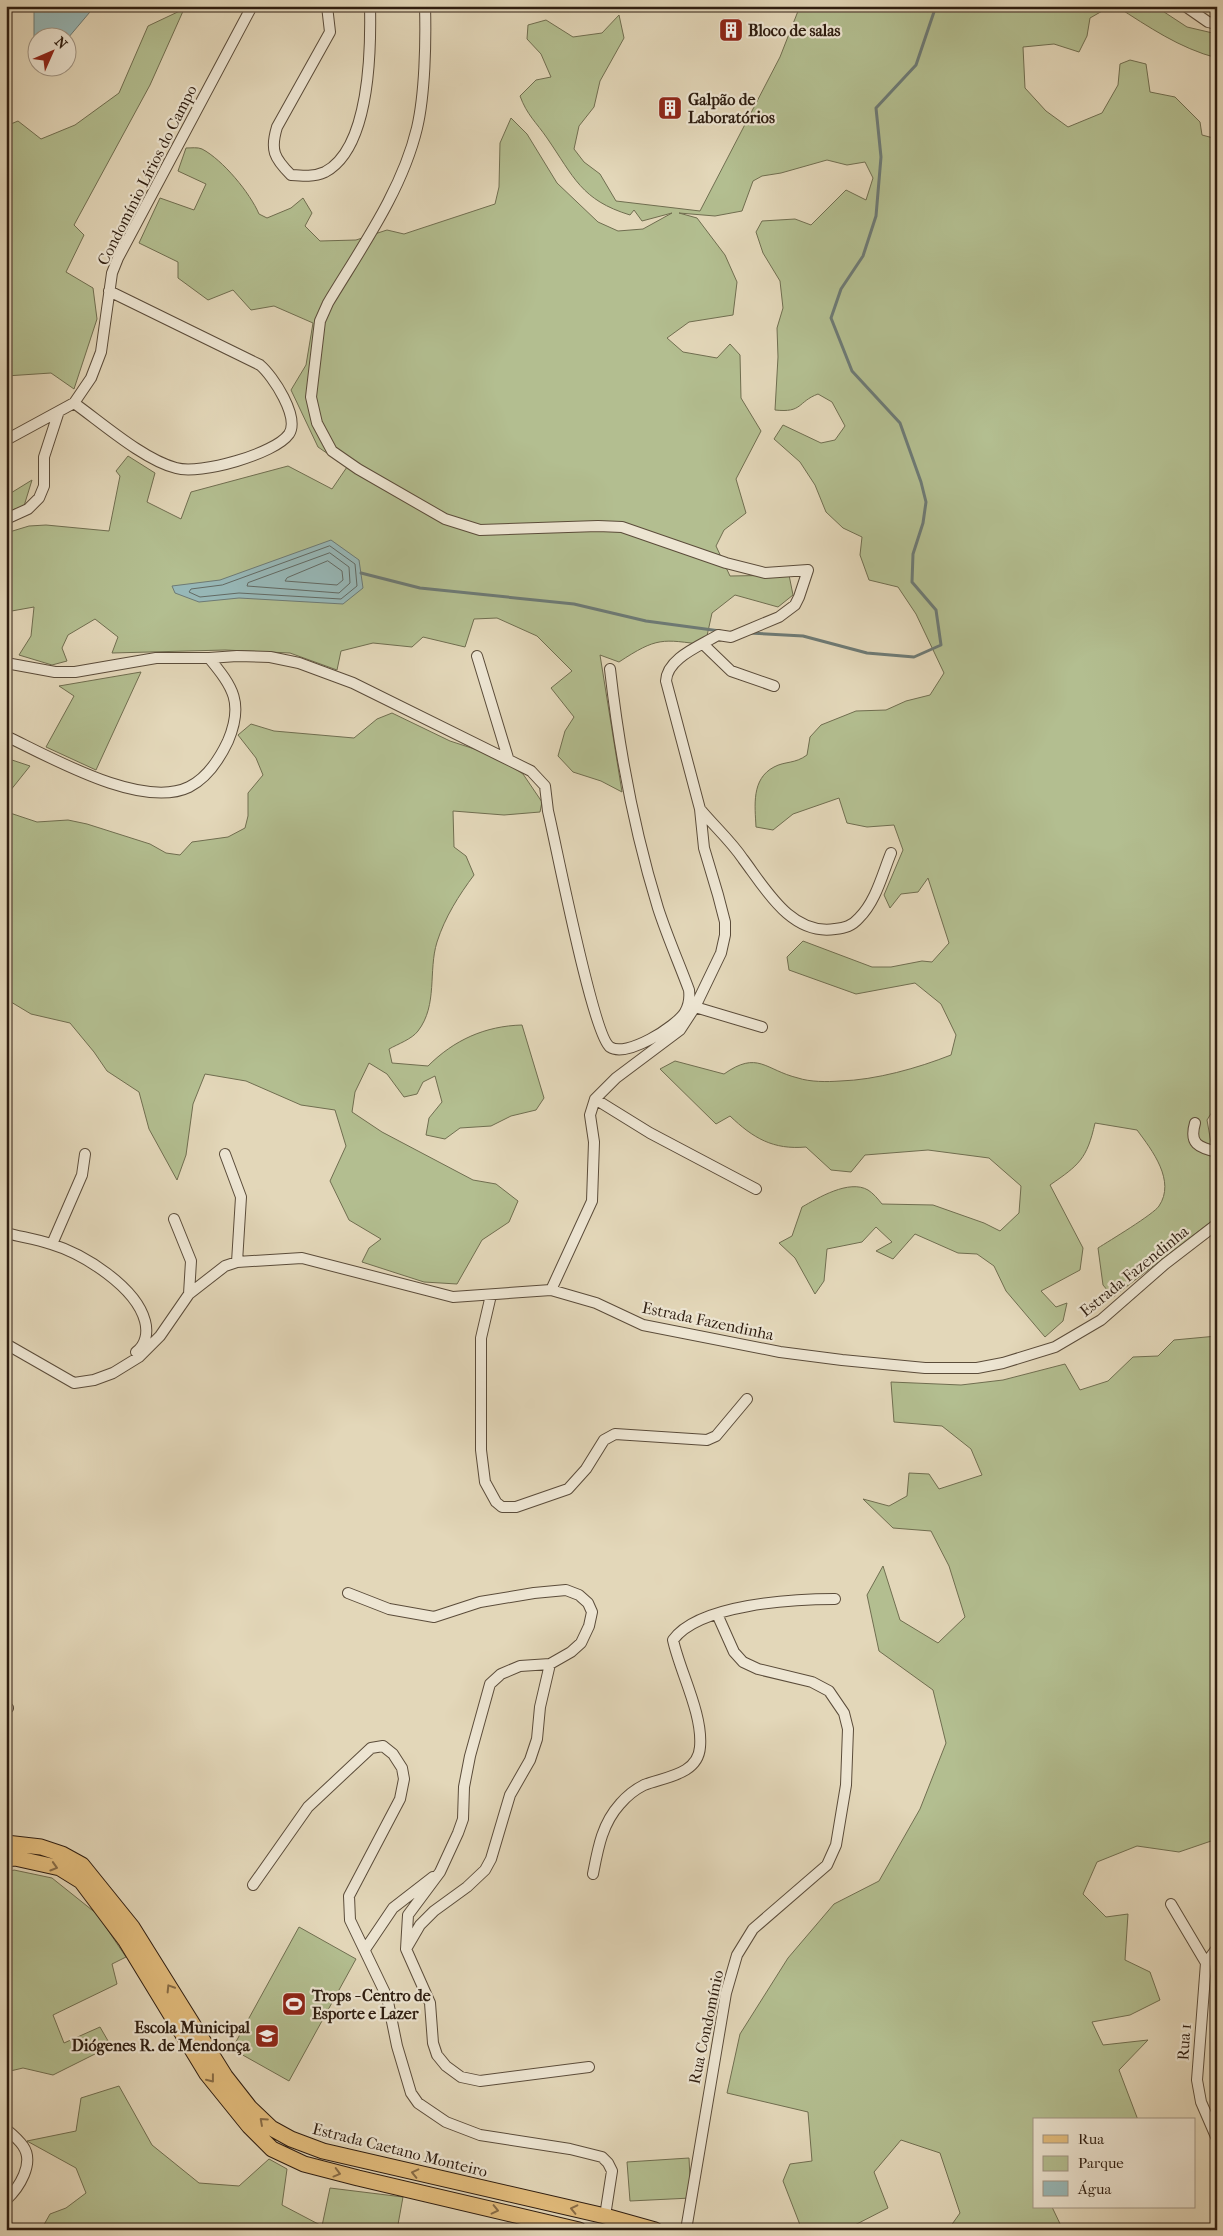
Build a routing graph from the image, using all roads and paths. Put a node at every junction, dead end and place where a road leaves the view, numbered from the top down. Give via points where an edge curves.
1 (252, 6) edge
2 (327, 6) edge
3 (370, 6) edge
4 (425, 6) edge
5 (1185, 6) edge
6 (1217, 24) edge
7 (109, 291) junction
8 (74, 403) junction
9 (59, 412) junction
10 (6, 440) edge
11 (6, 519) edge
12 (703, 644) junction
13 (477, 656) dead end
14 (209, 658) junction
15 (6, 663) edge
16 (610, 669) dead end
17 (774, 686) dead end
18 (6, 736) edge
19 (508, 758) junction
20 (700, 809) junction
21 (891, 853) dead end
22 (695, 1007) junction
23 (762, 1027) dead end
24 (595, 1099) junction
25 (1195, 1123) dead end
26 (1217, 1152) edge
27 (85, 1154) dead end
28 (225, 1154) dead end
29 (756, 1189) dead end
30 (174, 1219) dead end
31 (1217, 1224) edge
32 (6, 1233) edge
33 (52, 1244) junction
34 (237, 1262) junction
35 (550, 1290) junction
36 (188, 1294) junction
37 (491, 1295) junction
38 (6, 1344) edge
39 (94, 1380) junction
40 (747, 1399) dead end
41 (348, 1593) dead end
42 (835, 1599) dead end
43 (717, 1614) junction
44 (550, 1664) junction
45 (6, 1843) edge
46 (6, 1859) edge
47 (440, 1872) junction
48 (593, 1874) dead end
49 (253, 1885) dead end
50 (1171, 1904) dead end
51 (366, 1948) junction
52 (1217, 1948) edge
53 (406, 1949) junction
54 (1206, 1963) junction
55 (589, 2067) dead end
56 (6, 2129) edge
57 (1217, 2139) edge
58 (6, 2200) edge
59 (605, 2216) junction
60 (579, 2230) edge
61 (655, 2230) edge
62 (686, 2230) edge

1 - 7 street, Condomínio Lírios do Campo via 118,258
2 - 3 street via 330,32 272,142 277,161 291,175 311,176 326,171 340,159 352,141 369,75
4 - 12 street via 424,60 417,127 390,198 320,321 311,397 321,430 332,451 358,469 459,524 480,530 622,527 766,574 808,570 800,598 779,617 731,637 718,635
5 - 6 street via 1208,22
7 - 8 street, Condomínio Lírios do Campo via 101,352 91,378
7 - 8 street via 260,365 268,372 292,416 292,427 281,442 223,466 197,471 177,469 157,462
8 - 9 street, Condomínio Lírios do Campo
9 - 10 street, Condomínio Lírios do Campo
9 - 11 street via 44,457 44,486 39,498 28,509
12 - 17 street via 731,671
12 - 20 street via 673,663 666,672
13 - 19 street
14 - 15 street via 156,658 75,672 46,671
14 - 18 street via 235,696 234,723 227,742 208,773 189,787 163,794 147,793 93,777
14 - 19 street via 270,657 299,663 353,683
16 - 19 street via 618,741 635,818 658,908 690,1000 677,1022 630,1048 619,1051 603,1040 586,979 545,786 531,771
20 - 21 street via 742,857 771,898 810,928 825,931 847,928 859,918 873,899
20 - 22 street via 704,848 725,922 725,935 721,953
22 - 23 street
22 - 24 street via 680,1030 616,1078
24 - 29 street via 650,1133
24 - 35 street via 590,1115 594,1142 592,1202
25 - 26 street via 1192,1132 1195,1142 1202,1148
27 - 33 street via 78,1184
28 - 34 street via 241,1197
30 - 36 street via 191,1261
31 - 35 street, Estrada Fazendinha via 1101,1320 1055,1347 977,1368 925,1368 842,1360 716,1340 643,1325 596,1303
32 - 33 street
33 - 39 street via 98,1266 128,1293 142,1311 148,1330 140,1349
34 - 36 street, Estrada Fazendinha via 225,1266
34 - 37 street, Estrada Fazendinha via 302,1258 453,1297
35 - 37 street, Estrada Fazendinha
36 - 39 street, Estrada Fazendinha via 160,1336 139,1357
37 - 40 street via 481,1338 481,1450 485,1482 502,1507 516,1507 568,1489 586,1470 604,1440 614,1434 707,1440 716,1436
38 - 39 street, Estrada Fazendinha via 74,1383
41 - 44 street via 389,1609 434,1617 480,1602 534,1593 566,1590 580,1595 592,1612 589,1626 581,1643
42 - 43 street via 794,1599 749,1605
43 - 48 street via 688,1625 673,1640 698,1722 698,1756 678,1775 642,1786 621,1802 607,1821
43 - 62 street, Rua Condomínio via 734,1652 743,1662 758,1669 812,1682 829,1691 844,1713 848,1729 846,1785 836,1845 827,1864 753,1929 737,1955 725,2002
44 - 47 street via 520,1666 501,1674 490,1684 470,1756 464,1787 463,1819
44 - 53 street via 540,1707 537,1739 530,1760 510,1795 492,1859 467,1887 420,1925
59 -> 45 main road, Estrada Caetano Monteiro via 322,2151 271,2128 225,2076 132,1927 82,1865 41,1847
46 -> 60 main road via 60,1868 81,1881 126,1941 207,2074 272,2149 304,2164
47 - 51 street via 393,1908
47 - 53 street via 408,1915
49 - 51 street via 308,1808 371,1748 383,1746 402,1768 404,1779 400,1799 349,1896 350,1920
50 - 54 street
51 - 59 street via 387,1997 406,2076 418,2103 446,2122 480,2135 602,2157 612,2171
52 - 54 street
53 - 55 street via 430,2003 432,2043 437,2055 462,2077 480,2081
54 - 57 street, Rua 1 via 1197,2080 1201,2102
56 - 58 street via 24,2147 28,2158 24,2176
59 - 61 main road, Estrada Caetano Monteiro

